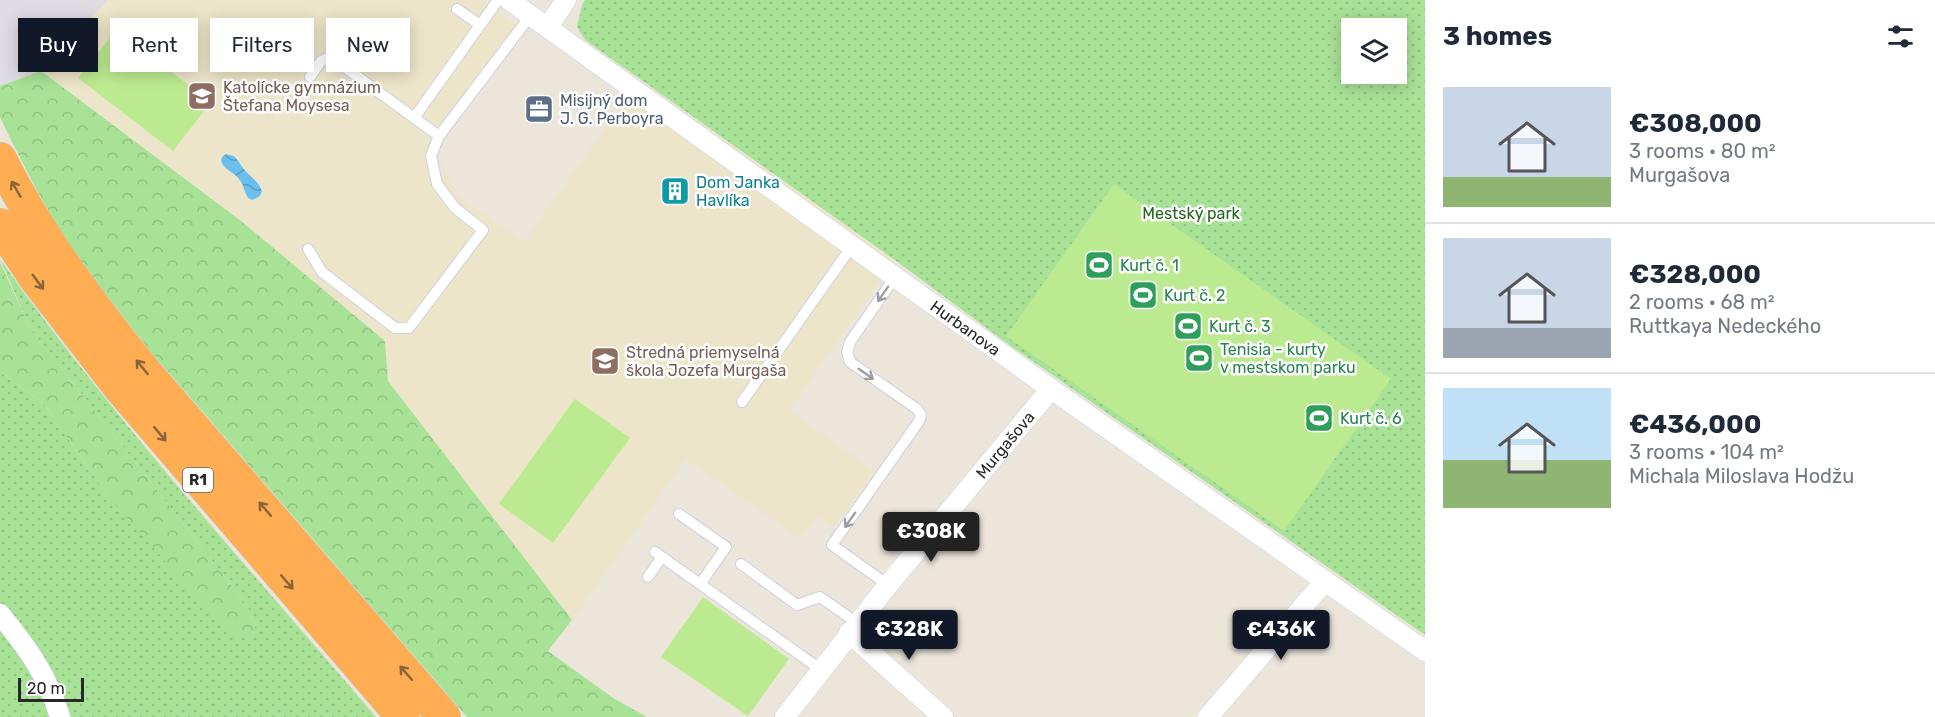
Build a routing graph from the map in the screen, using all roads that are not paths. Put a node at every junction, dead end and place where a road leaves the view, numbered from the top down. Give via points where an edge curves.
1 (498, 0) edge
2 (509, 0) edge
3 (566, 0) edge
4 (457, 9) dead end
5 (531, 15) junction
6 (480, 26) junction
7 (548, 27) junction
8 (309, 77) dead end
9 (414, 118) junction
10 (439, 136) junction
11 (0, 159) edge
12 (13, 226) edge
13 (852, 246) junction
14 (308, 249) dead end
15 (895, 277) junction
16 (1052, 389) junction
17 (742, 402) dead end
18 (679, 514) dead end
19 (741, 564) dead end
20 (648, 577) dead end
21 (1325, 581) junction
22 (700, 584) junction
23 (888, 585) junction
24 (0, 614) edge
25 (853, 628) junction
26 (1425, 651) edge
27 (820, 669) junction
28 (60, 717) edge
29 (403, 717) edge
30 (444, 717) edge
31 (785, 717) edge
32 (944, 717) edge
33 (1208, 717) edge

1 - 6 lane
2 - 5 street, Hurbanova
3 - 7 street
4 - 6 lane
5 - 7 street, Hurbanova
5 - 10 lane
6 - 9 lane
7 - 13 street, Hurbanova
8 - 9 lane via 321,61 336,61
9 - 10 lane
10 - 14 lane via 431,156 437,184 454,208 483,230 409,328 395,328 322,272
12 -> 11 highway, R1
12 -> 29 highway, R1 via 61,312 121,389
30 -> 12 highway, R1 via 146,373 60,260
13 - 15 street, Hurbanova
13 - 17 lane
15 - 16 street, Hurbanova
15 -> 23 lane via 847,352 850,362 921,415 832,545
16 - 21 street, Hurbanova
16 - 23 street, Murgašova
18 - 22 lane via 726,547
19 - 25 lane via 797,605 820,597
20 - 22 lane via 659,554
21 - 26 street, Hurbanova
21 - 33 street
22 - 27 lane
23 - 25 street, Murgašova
24 - 28 street via 32,654
25 - 27 street, Murgašova
25 - 32 street
27 - 31 street, Murgašova

